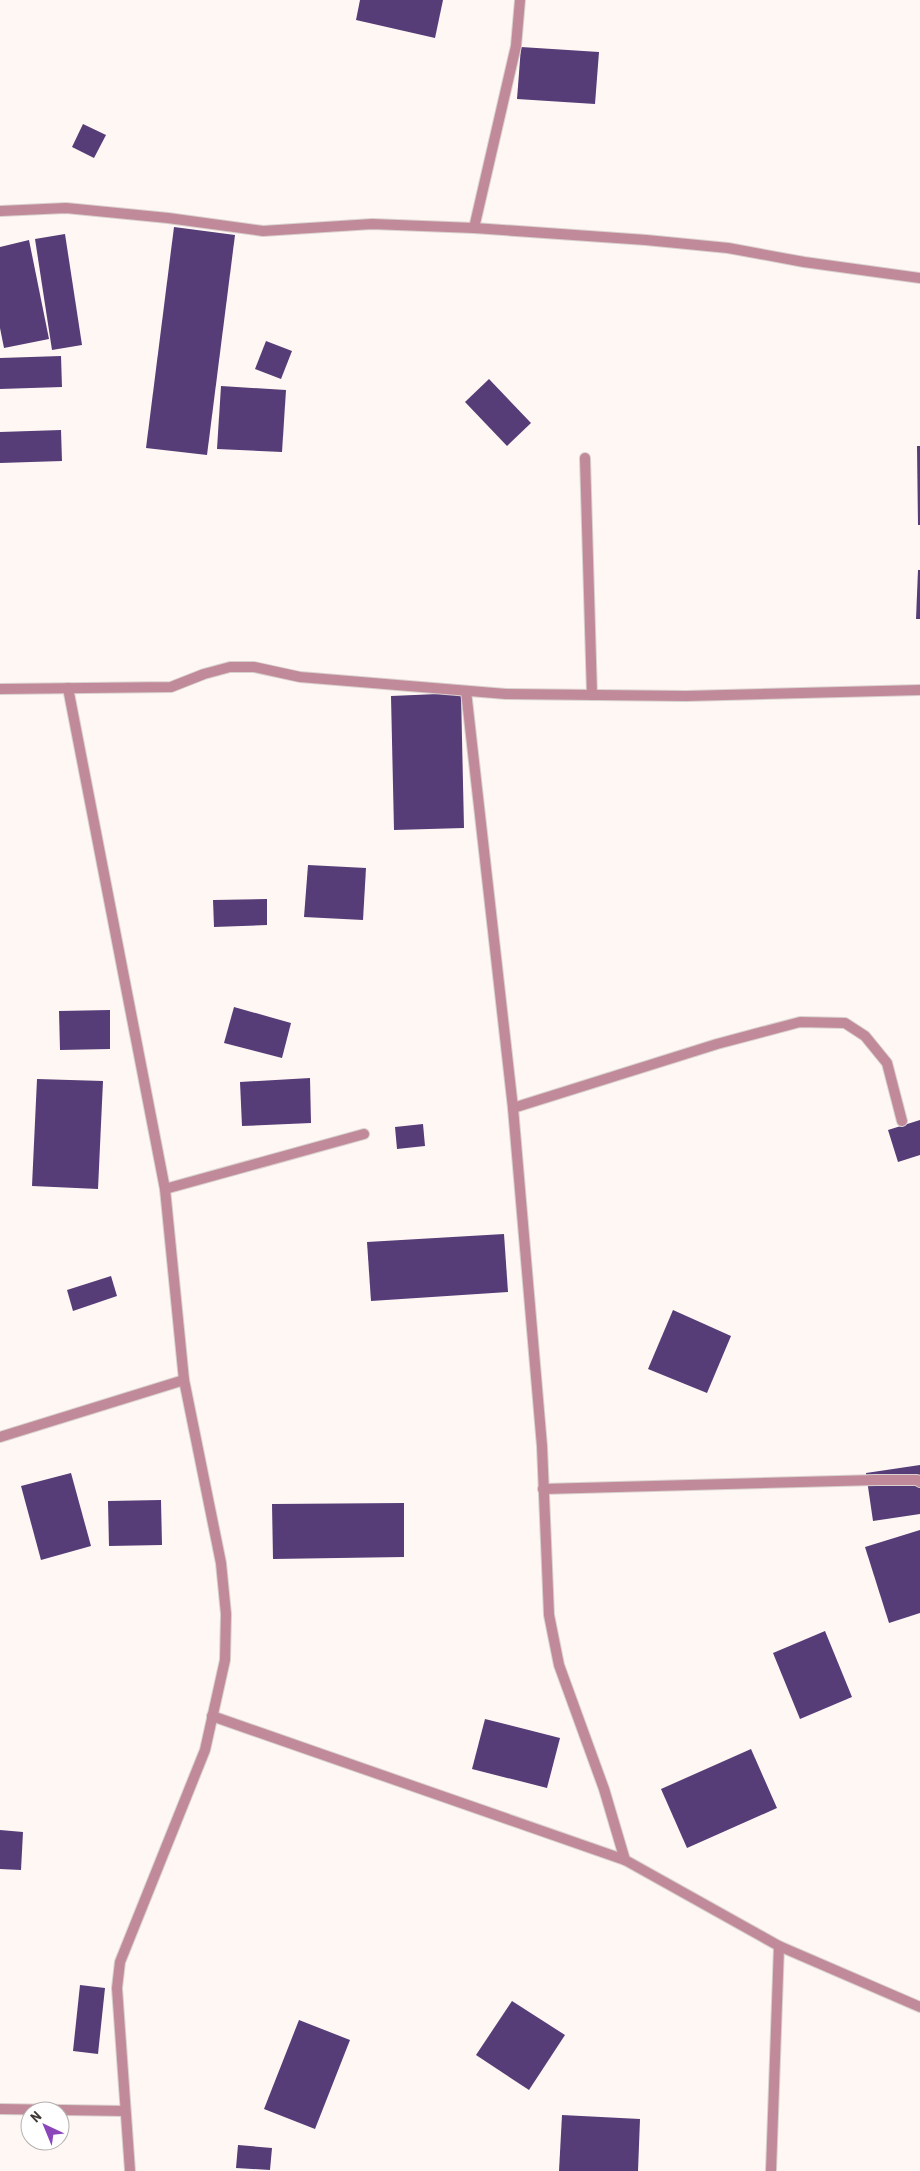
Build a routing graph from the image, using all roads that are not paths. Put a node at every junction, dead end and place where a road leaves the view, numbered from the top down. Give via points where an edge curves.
1 (520, 0) edge
2 (0, 211) edge
3 (474, 228) junction
4 (920, 278) edge
5 (584, 458) dead end
6 (0, 688) edge
7 (68, 688) junction
8 (920, 690) edge
9 (466, 691) junction
10 (592, 695) junction
11 (513, 1108) junction
12 (902, 1121) dead end
13 (364, 1134) dead end
14 (164, 1189) junction
15 (184, 1380) junction
16 (0, 1437) edge
17 (920, 1482) edge
18 (543, 1489) junction
19 (212, 1716) junction
20 (625, 1860) junction
21 (779, 1946) junction
22 (920, 2007) edge
23 (0, 2109) edge
24 (124, 2111) junction
25 (130, 2171) edge
26 (772, 2171) edge

1 - 3 street via 516,46
2 - 3 street via 66,208 263,231 372,224
3 - 4 street via 728,248
5 - 10 street
6 - 7 street
7 - 9 street via 171,687 230,667 254,667 300,677
7 - 14 street
8 - 10 street
9 - 10 street
9 - 11 street
11 - 12 street via 717,1044 800,1022 845,1022 865,1036 887,1063
11 - 18 street
13 - 14 street
14 - 15 street
15 - 16 street
15 - 19 street via 222,1563 225,1660
17 - 18 street via 876,1480
18 - 20 street via 549,1615 559,1664 604,1788
19 - 20 street
19 - 24 street via 205,1750 120,1962 117,1988
20 - 21 street
21 - 22 street
21 - 26 street
23 - 24 street
24 - 25 street

